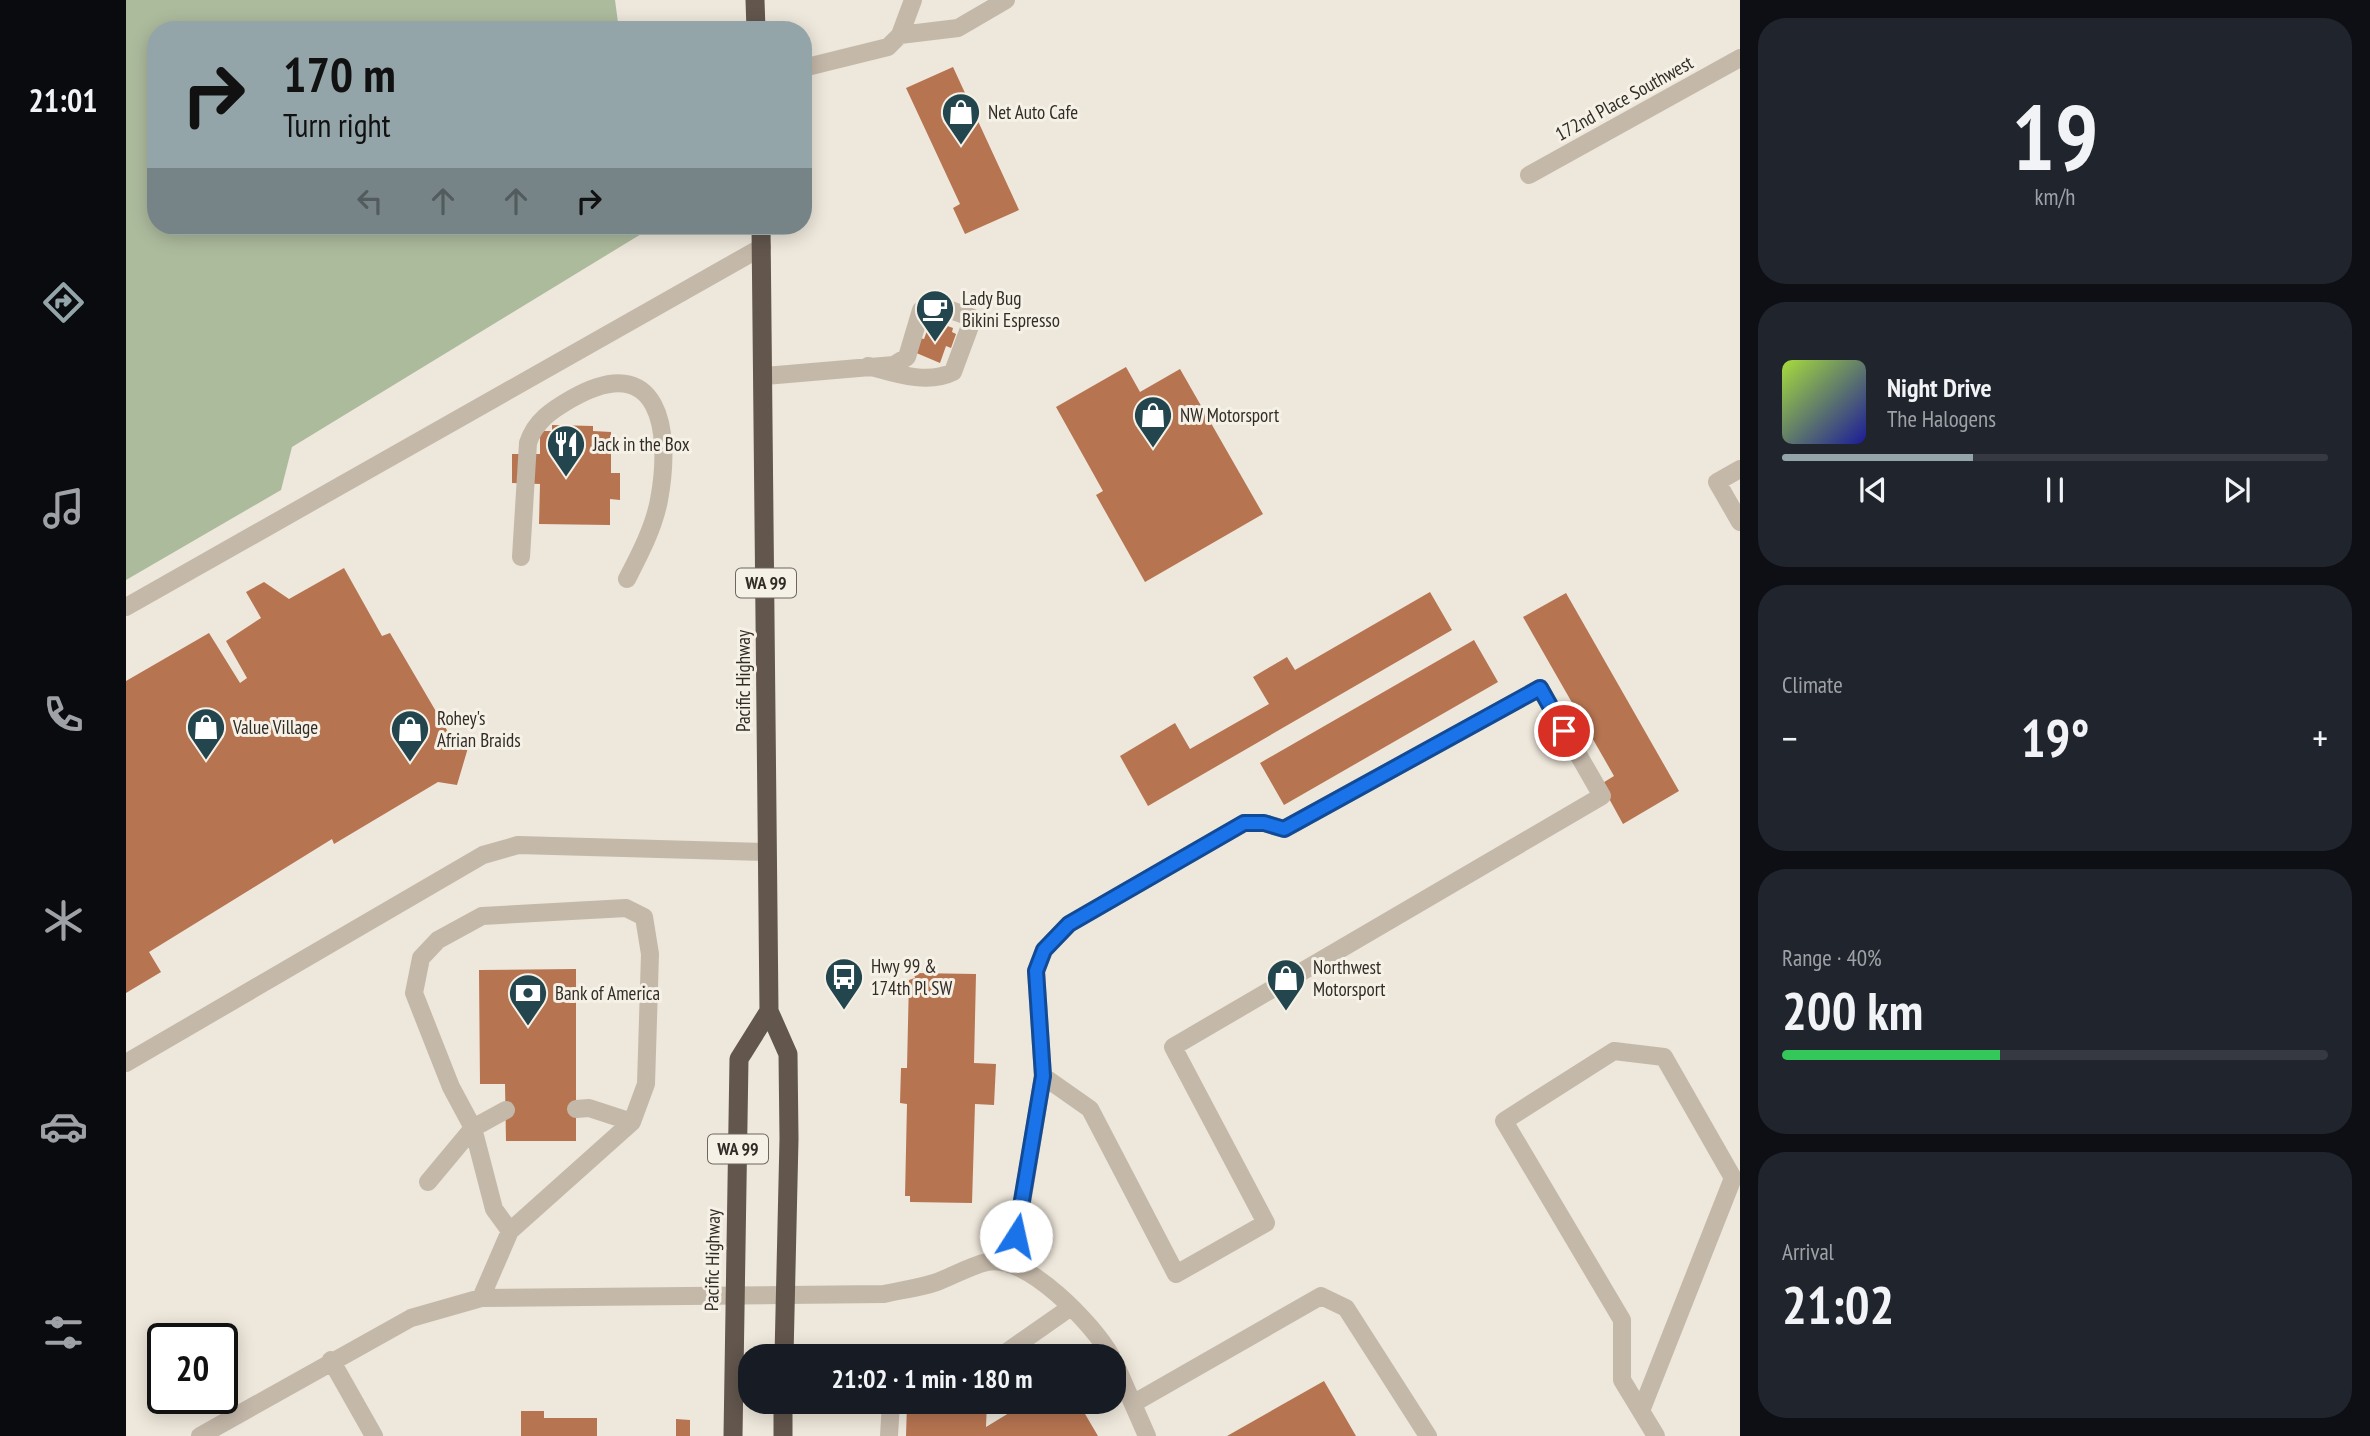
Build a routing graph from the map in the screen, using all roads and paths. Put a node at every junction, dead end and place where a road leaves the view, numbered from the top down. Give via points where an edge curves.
1 (755, 0) edge
2 (913, 0) edge
3 (1006, 0) edge
4 (756, 21) edge
5 (900, 35) junction
6 (1740, 58) edge
7 (812, 66) edge
8 (1528, 174) dead end
9 (761, 235) edge
10 (762, 247) junction
11 (868, 366) junction
12 (765, 376) junction
13 (1740, 469) edge
14 (1740, 522) edge
15 (521, 557) dead end
16 (627, 579) dead end
17 (126, 607) edge
18 (765, 852) junction
19 (769, 1011) junction
20 (126, 1063) edge
21 (1043, 1076) junction
22 (576, 1109) dead end
23 (506, 1110) dead end
24 (632, 1122) junction
25 (473, 1128) junction
26 (428, 1182) dead end
27 (510, 1231) junction
28 (1012, 1263) junction
29 (785, 1295) junction
30 (733, 1296) junction
31 (481, 1298) junction
32 (1071, 1307) junction
33 (784, 1344) edge
34 (1017, 1344) edge
35 (1105, 1344) edge
36 (331, 1360) junction
37 (1126, 1387) edge
38 (1133, 1403) junction
39 (1641, 1411) junction
40 (783, 1414) edge
41 (890, 1414) edge
42 (200, 1436) edge
43 (374, 1436) edge
44 (733, 1436) edge
45 (783, 1436) edge
46 (889, 1436) edge
47 (1147, 1436) edge
48 (1428, 1436) edge
49 (1656, 1436) edge

1 - 4 highway
2 - 5 street
3 - 5 street via 958,28
5 - 7 street via 888,47
6 - 8 street, 172nd Place Southwest
9 - 10 highway, Pacific Highway / WA 99
10 - 12 highway, Pacific Highway / WA 99
10 - 17 street
11 - 11 street via 923,378 943,377 953,372 973,318 931,303 921,310 907,357 894,365
11 - 12 street
12 - 18 highway, Pacific Highway / WA 99
13 - 14 street via 1717,482
15 - 16 street via 531,432 548,413 581,393 602,384 628,382 648,395 660,417 663,452 659,501
18 - 19 highway, Pacific Highway / WA 99
18 - 20 street via 518,845 483,855
19 - 29 highway, Pacific Highway / WA 99 via 788,1054
19 - 30 highway, Pacific Highway / WA 99 via 739,1059
21 - 21 street via 1036,971 1044,950 1069,924 1244,823 1284,829 1540,688 1602,796 1173,1046 1266,1223 1176,1273 1090,1109
21 - 28 street
22 - 24 street via 589,1108
23 - 25 street
24 - 25 street via 646,1084 650,954 644,916 626,908 482,916 438,940 421,958 414,993 451,1087
24 - 27 street
25 - 26 street
25 - 27 street via 494,1209
27 - 31 street
28 - 29 street via 989,1261 934,1283 884,1294
28 - 32 street
29 - 30 street
29 - 33 highway, Pacific Highway / WA 99
30 - 31 street
30 - 44 highway, Pacific Highway / WA 99
31 - 36 street via 411,1318
32 - 34 street
32 - 35 street
36 - 42 street
36 - 43 street
37 - 38 street
38 - 47 street
38 - 48 street via 1321,1296 1346,1308
39 - 39 street via 1622,1380 1622,1320 1504,1121 1614,1051 1664,1056 1733,1178
39 - 49 street
40 - 45 highway
41 - 46 street

